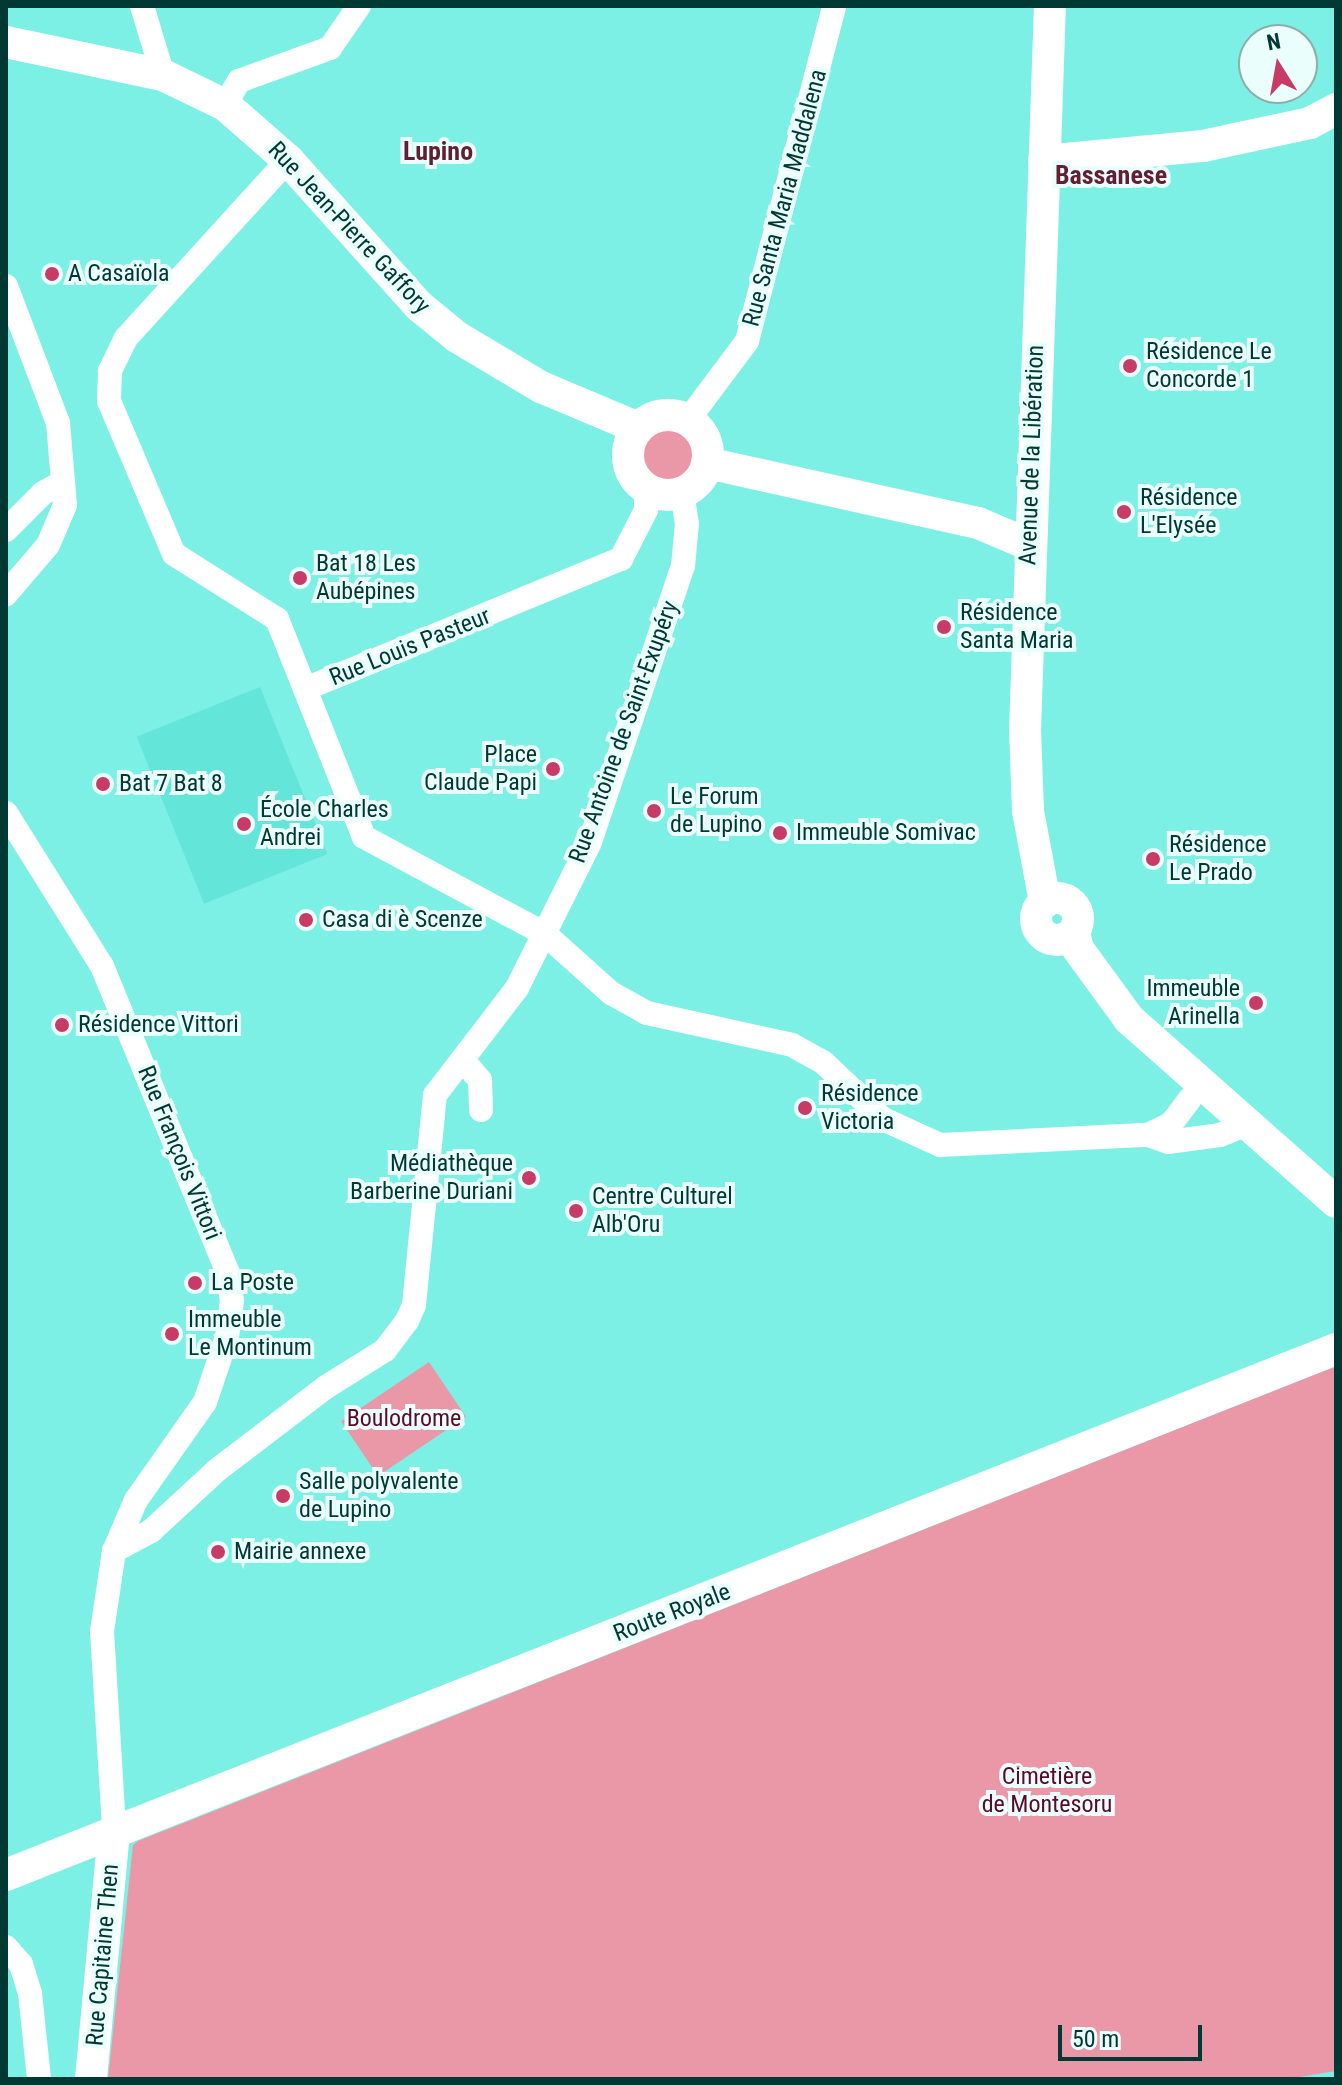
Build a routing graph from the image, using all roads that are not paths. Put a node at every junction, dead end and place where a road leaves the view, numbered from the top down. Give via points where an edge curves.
1 (142, 6) edge
2 (359, 6) edge
3 (834, 6) edge
4 (1050, 6) edge
5 (6, 42) edge
6 (163, 75) junction
7 (225, 105) junction
8 (1336, 109) edge
9 (288, 160) junction
10 (1044, 161) junction
11 (6, 286) edge
12 (688, 420) junction
13 (638, 428) junction
14 (707, 463) junction
15 (63, 482) junction
16 (646, 489) junction
17 (682, 493) junction
18 (1030, 505) junction
19 (978, 523) junction
20 (6, 530) edge
21 (1028, 544) junction
22 (6, 594) edge
23 (305, 689) junction
24 (6, 813) edge
25 (545, 934) junction
26 (1066, 936) junction
27 (463, 1060) junction
28 (1184, 1108) junction
29 (481, 1110) dead end
30 (1245, 1125) junction
31 (1148, 1135) junction
32 (1190, 1139) junction
33 (1333, 1196) edge
34 (1336, 1349) edge
35 (114, 1551) junction
36 (114, 1830) junction
37 (54, 1855) junction
38 (6, 1875) edge
39 (108, 1897) junction
40 (6, 1947) edge
41 (39, 2079) edge
42 (91, 2079) edge

1 - 6 street
2 - 7 street via 330,48 239,81
3 - 12 street, Rue Santa Maria Maddalena via 747,341
4 - 10 main road, Avenue de la Libération
5 - 6 main road, Rue Jean-Pierre Gaffory
6 - 7 main road, Rue Jean-Pierre Gaffory
7 - 9 main road, Rue Jean-Pierre Gaffory
8 - 10 main road via 1310,123 1203,146
9 - 13 main road, Rue Jean-Pierre Gaffory via 419,306 457,337 541,387
9 - 23 street, Rue Louis Pasteur via 126,338 110,371 109,401 174,554 277,619
10 - 18 main road, Avenue de la Libération
11 - 15 street via 58,423
12 - 13 main road via 662,415
12 - 14 main road via 705,439
13 - 16 main road via 628,460
14 - 17 main road via 703,475
14 - 19 main road
15 - 20 street via 43,493
15 - 22 street via 65,505 48,545
16 - 17 main road
16 - 23 street, Rue Louis Pasteur via 646,510 621,559
17 - 25 street, Rue Antoine de Saint-Exupéry via 687,524 683,566 590,842
18 - 19 main road
18 - 21 main road, Avenue de la Libération
19 - 21 main road
21 - 26 main road, Avenue de la Libération via 1028,811 1045,902 1036,913 1036,927 1045,938
23 - 25 street via 364,837
24 - 35 street, Rue François Vittori via 102,966 222,1259 232,1301 227,1337 205,1402 136,1500
25 - 27 street, Rue Antoine de Saint-Exupéry via 517,988
25 - 31 street via 611,993 647,1013 792,1045 823,1062 883,1119 940,1145
26 - 28 main road via 1102,1015
26 - 30 main road via 1129,1019 1231,1104
27 - 29 street via 480,1080
27 - 35 street, Rue Antoine de Saint-Exupéry via 435,1095 414,1305 396,1339 217,1470 151,1531
28 - 30 main road
28 - 31 street
28 - 32 street
30 - 32 street
30 - 33 main road
31 - 32 street via 1168,1142
34 - 36 main road, Route Royale
35 - 36 street, Rue François Vittori via 102,1631
36 - 37 main road, Route Royale
36 - 39 main road, Rue Capitaine Then
37 - 38 main road, Route Royale
37 - 39 main road via 83,1869
39 - 42 main road, Rue Capitaine Then
40 - 41 street via 21,1964 30,1993

